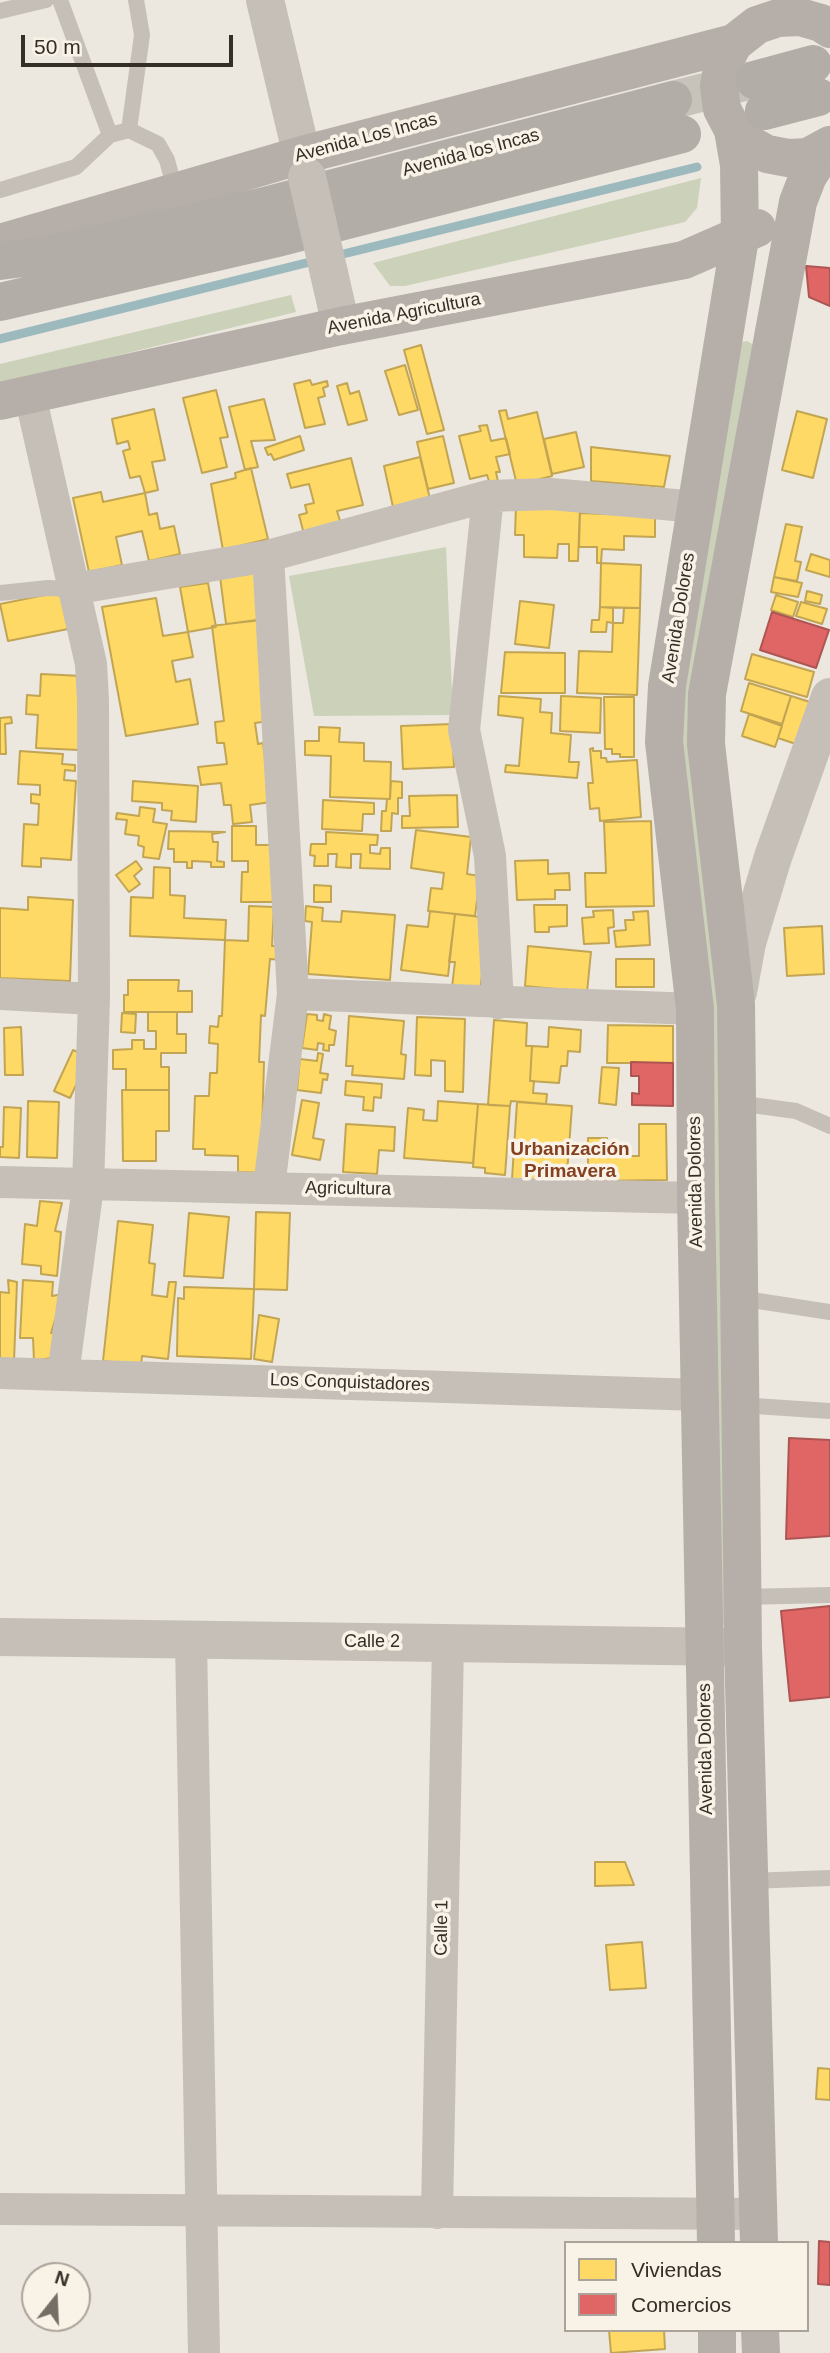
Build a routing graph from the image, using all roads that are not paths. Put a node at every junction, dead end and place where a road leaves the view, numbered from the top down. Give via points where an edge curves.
1 (46, 0) edge
2 (60, 0) edge
3 (136, 0) edge
4 (265, 0) edge
5 (753, 0) edge
6 (0, 11) edge
7 (827, 20) edge
8 (737, 40) junction
9 (816, 81) dead end
10 (750, 107) junction
11 (678, 117) joint
12 (129, 130) junction
13 (110, 135) junction
14 (828, 147) edge
15 (304, 166) junction
16 (0, 190) edge
17 (175, 190) junction
18 (798, 202) junction
19 (740, 238) junction
20 (0, 243) edge
21 (684, 260) junction
22 (0, 261) edge
23 (730, 297) junction
24 (0, 302) edge
25 (341, 326) junction
26 (15, 398) edge
27 (488, 496) junction
28 (697, 507) junction
29 (268, 556) junction
30 (73, 589) junction
31 (0, 593) edge
32 (830, 697) edge
33 (293, 994) junction
34 (0, 995) edge
35 (94, 999) junction
36 (498, 1003) junction
37 (736, 1005) junction
38 (695, 1009) junction
39 (737, 1103) junction
40 (830, 1126) edge
41 (0, 1182) edge
42 (88, 1186) junction
43 (269, 1187) junction
44 (696, 1198) junction
45 (739, 1298) junction
46 (830, 1312) edge
47 (0, 1373) edge
48 (63, 1375) junction
49 (700, 1395) junction
50 (740, 1405) junction
51 (830, 1411) edge
52 (830, 1595) edge
53 (743, 1597) junction
54 (0, 1637) edge
55 (191, 1641) junction
56 (448, 1643) junction
57 (705, 1647) junction
58 (743, 1647) junction
59 (830, 1878) edge
60 (749, 1881) junction
61 (0, 2209) edge
62 (203, 2209) junction
63 (437, 2213) junction
64 (758, 2228) edge
65 (716, 2229) edge
66 (717, 2332) edge
67 (760, 2332) edge
68 (204, 2353) edge
69 (717, 2353) edge
70 (761, 2353) edge

1 - 6 lane
2 - 13 lane
3 - 12 lane via 142,35
4 - 15 street
5 - 8 main road
7 - 8 main road, Avenida Los Incas via 778,18 757,25
8 - 10 main road, Avenida Dolores via 723,63 722,108
8 - 15 main road, Avenida Los Incas
9 - 10 main road
10 - 14 main road via 748,144 767,154 808,157
10 - 19 main road, Avenida Dolores via 739,165
11 - 22 main road, Avenida los Incas via 47,255
11 - 24 main road, Avenida Los Incas via 285,236
12 - 13 lane
12 - 17 lane via 158,144
13 - 16 lane via 76,167
14 - 18 main road via 808,176
15 - 17 main road, Avenida Los Incas
15 - 25 street, bridge
17 - 20 main road, Avenida Los Incas
18 - 19 main road, Avenida Agricultura
18 - 37 main road via 706,694 706,744
19 - 21 main road, Avenida Agricultura
19 - 23 main road, Avenida Dolores
21 - 23 main road via 710,275
21 - 25 main road, Avenida Agricultura
23 - 28 main road, Avenida Dolores
25 - 26 main road, Avenida Agricultura
26 - 30 street
27 - 28 street via 551,494
27 - 29 street
27 - 36 street via 464,730 490,856
28 - 38 main road, Avenida Dolores via 667,685 664,742
29 - 30 street
29 - 33 street
30 - 31 lane
30 - 35 street via 91,664 93,700
32 - 37 street via 773,857 747,943
33 - 36 street
33 - 43 street
34 - 35 street
35 - 42 street
36 - 38 street
37 - 39 main road
38 - 44 main road, Avenida Dolores
39 - 40 lane via 796,1111
39 - 45 main road
41 - 42 street, Agricultura
42 - 43 street, Agricultura
42 - 48 street
43 - 44 street, Agricultura
44 - 49 main road, Avenida Dolores
45 - 46 lane
45 - 50 main road
47 - 48 street, Los Conquistadores
48 - 49 street, Los Conquistadores
49 - 57 main road, Avenida Dolores
50 - 51 lane
50 - 53 main road
52 - 53 lane
53 - 58 main road
54 - 55 street, Calle 2
55 - 56 street, Calle 2
55 - 62 street
56 - 57 street, Calle 2
56 - 63 street, Calle 1
57 - 58 street, Calle 2
57 - 65 main road, Avenida Dolores
58 - 60 main road
59 - 60 lane
60 - 64 main road
61 - 62 street
62 - 63 street
62 - 68 street
63 - 65 street
64 - 65 street
66 - 69 main road
67 - 70 main road

